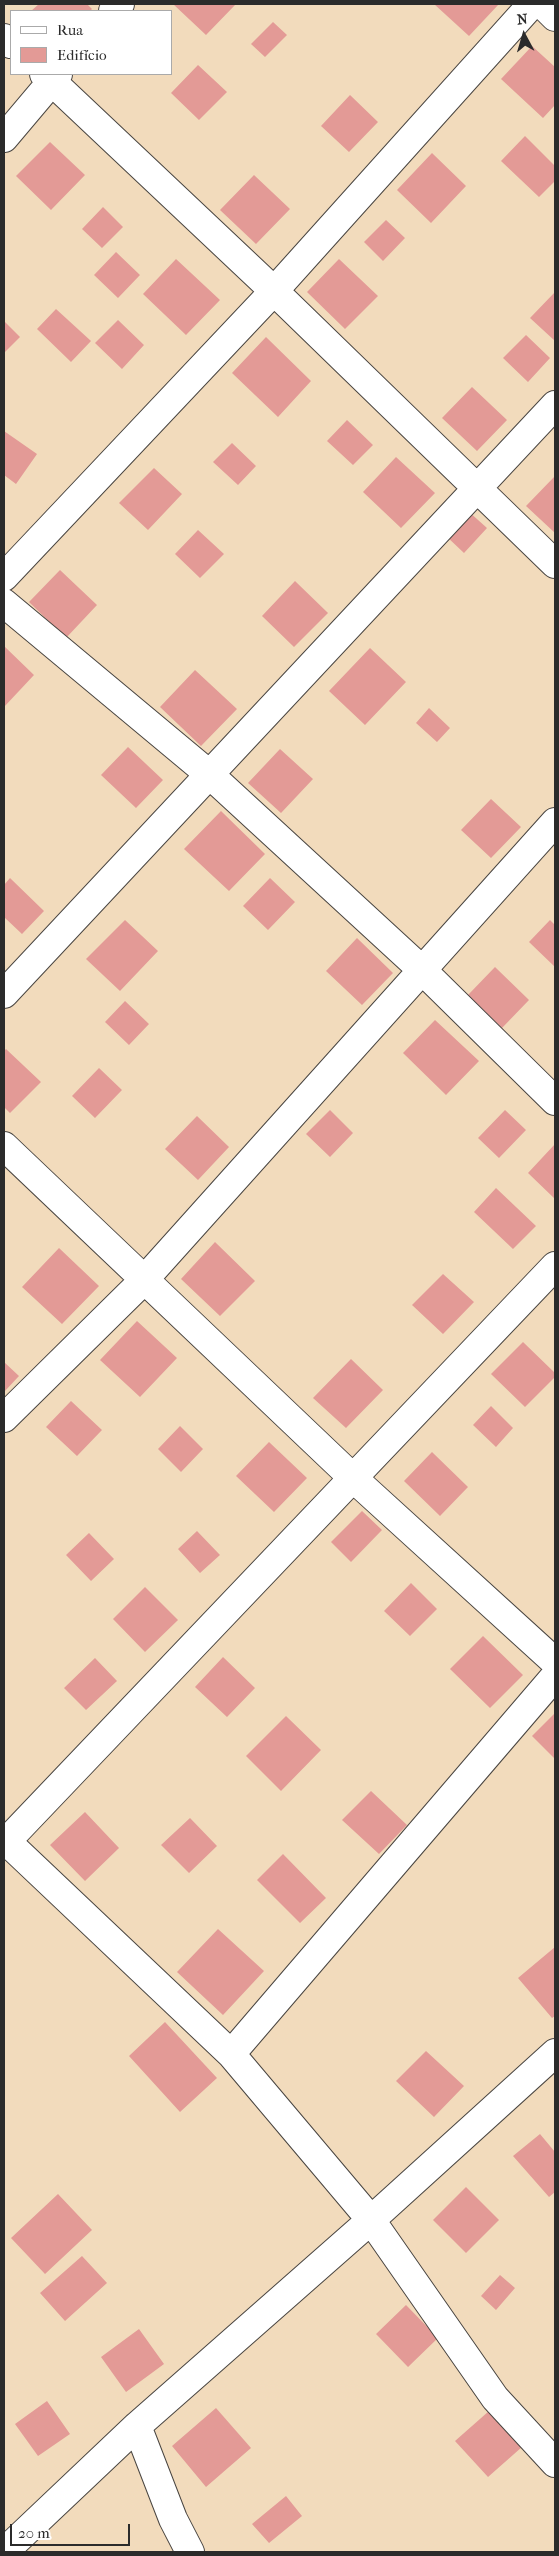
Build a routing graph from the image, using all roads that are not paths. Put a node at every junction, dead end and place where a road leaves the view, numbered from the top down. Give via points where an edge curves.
1 (532, 4) edge
2 (542, 4) edge
3 (555, 17) edge
4 (52, 76) edge
5 (4, 138) edge
6 (274, 291) junction
7 (555, 405) edge
8 (476, 488) junction
9 (555, 564) edge
10 (4, 577) edge
11 (4, 603) edge
12 (209, 774) junction
13 (555, 822) edge
14 (422, 970) junction
15 (4, 994) edge
16 (555, 1101) edge
17 (4, 1146) edge
18 (555, 1266) edge
19 (143, 1281) junction
20 (4, 1418) edge
21 (353, 1478) junction
22 (555, 1662) edge
23 (555, 1676) edge
24 (5, 1841) edge
25 (555, 2053) edge
26 (231, 2054) junction
27 (372, 2220) junction
28 (137, 2426) junction
29 (555, 2463) edge
30 (4, 2552) edge
31 (190, 2552) edge

1 - 6 street
2 - 3 street
4 - 5 street
4 - 6 street
6 - 8 street
6 - 10 street
7 - 8 street
8 - 9 street
8 - 12 street
11 - 12 street
12 - 14 street
12 - 15 street
13 - 14 street
14 - 16 street
14 - 19 street
17 - 19 street
18 - 21 street
19 - 20 street
19 - 21 street
21 - 22 street
21 - 24 street
23 - 26 street
24 - 26 street
25 - 27 street
26 - 27 street
27 - 28 street
27 - 29 street via 495,2398
28 - 30 street
28 - 31 street via 173,2519

